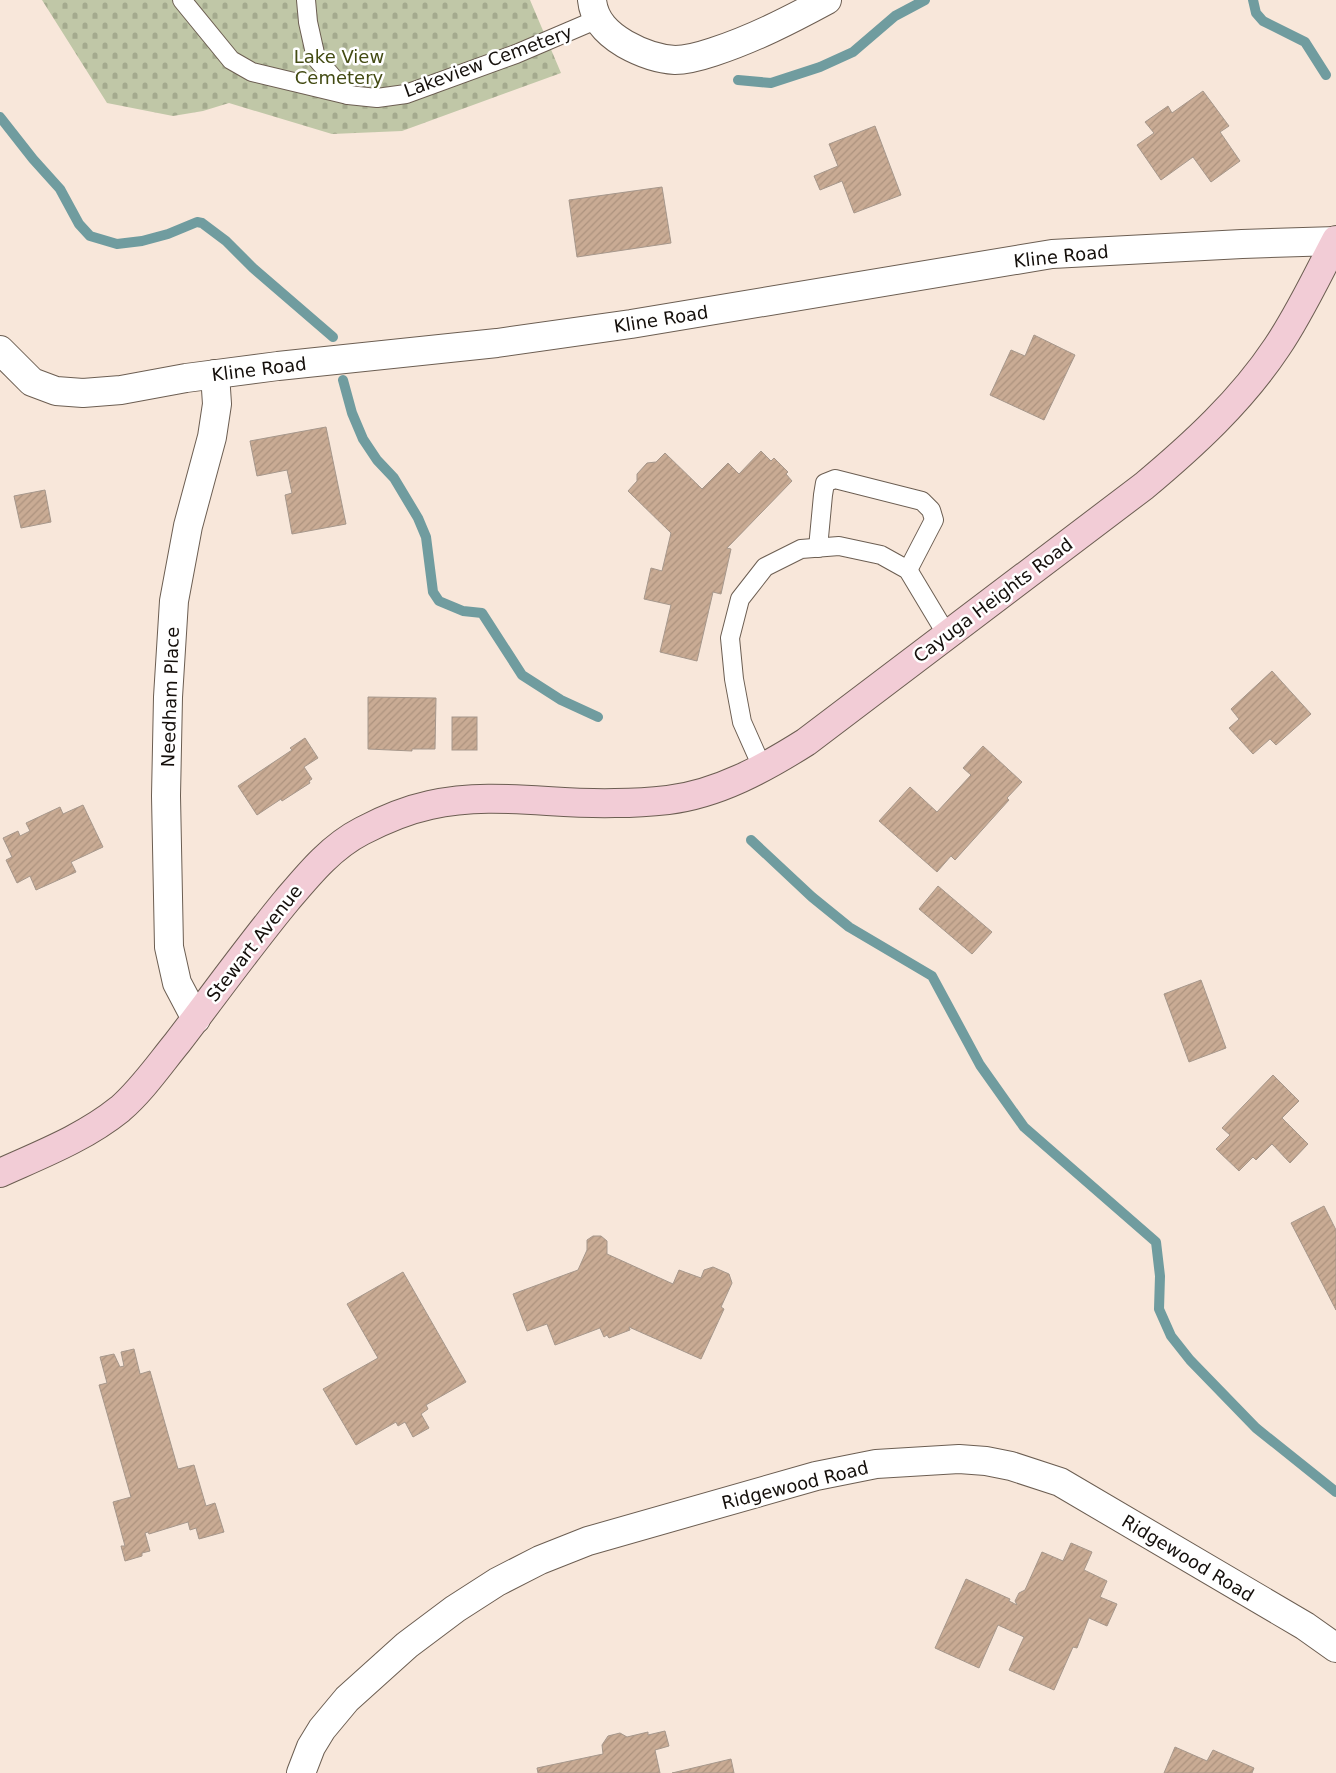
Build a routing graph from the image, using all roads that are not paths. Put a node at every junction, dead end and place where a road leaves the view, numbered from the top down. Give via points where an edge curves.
1 (182, 0) edge
2 (306, 0) edge
3 (827, 0) edge
4 (595, 10) edge
5 (348, 95) junction
6 (1336, 241) edge
7 (0, 350) edge
8 (215, 374) junction
9 (818, 548) junction
10 (908, 570) junction
11 (948, 635) junction
12 (762, 767) junction
13 (549, 800) joint
14 (196, 1019) junction
15 (0, 1173) edge
16 (1336, 1648) edge
17 (300, 1773) edge

1 - 5 lane, Lakeview Cemetery via 231,60 252,72
2 - 5 lane via 316,58
3 - 4 street via 746,41 701,56 676,60 638,51 615,38
4 - 5 lane, Lakeview Cemetery via 516,54 406,94 377,98
6 - 8 street, Kline Road via 1052,254 631,324
6 - 11 street, Cayuga Heights Road via 1277,347 1237,398 1192,445 1144,486
7 - 8 street, Kline Road via 32,382 56,391 121,390
8 - 14 street, Needham Place via 217,404 212,437 188,526 174,601 168,697 169,947 177,983
9 - 10 lane via 839,546 881,555
9 - 10 lane via 824,489 826,483 836,479 922,502 931,510 934,520
9 - 12 lane via 801,549 765,567 740,599 730,638 742,722
10 - 11 lane
11 - 12 street, Cayuga Heights Road via 806,742
12 - 13 street, Cayuga Heights Road via 728,784 670,800 614,804
13 - 14 street, Stewart Avenue via 490,798 432,804 361,832 318,863
14 - 15 street, Stewart Avenue via 142,1087 120,1108 84,1135
16 - 17 street, Ridgewood Road via 1305,1626 1060,1482 1012,1466 959,1458 876,1464 816,1476 588,1541 497,1582 407,1645 347,1699 322,1729

